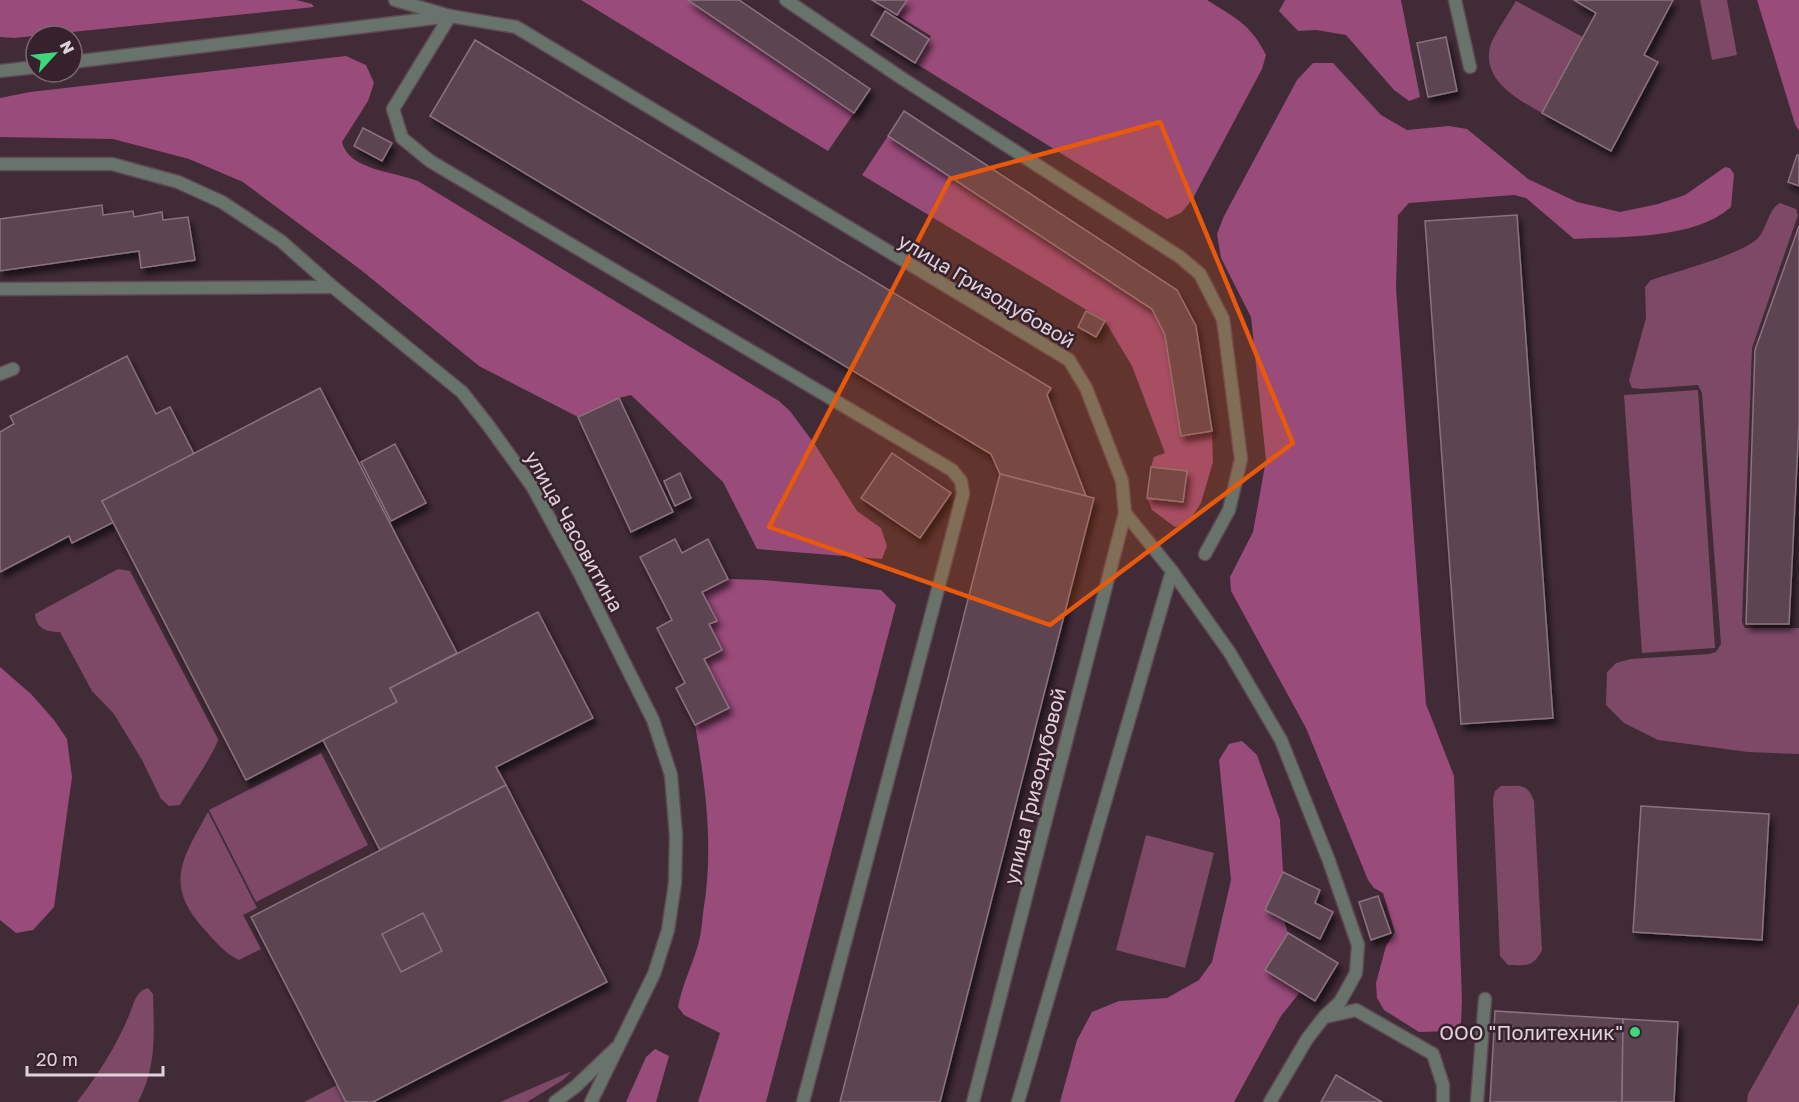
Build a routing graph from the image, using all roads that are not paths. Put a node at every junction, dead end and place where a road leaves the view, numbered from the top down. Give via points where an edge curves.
1 (395, 0) edge
2 (786, 0) edge
3 (1455, 0) edge
4 (450, 16) junction
5 (84, 61) edge
6 (1470, 67) dead end
7 (24, 68) edge
8 (0, 71) edge
9 (0, 164) edge
10 (333, 287) junction
11 (0, 290) edge
12 (13, 369) dead end
13 (0, 374) edge
14 (1125, 513) junction
15 (1205, 554) dead end
16 (1172, 571) junction
17 (1485, 999) dead end
18 (1324, 1017) junction
19 (616, 1048) junction
20 (555, 1102) edge
21 (591, 1102) edge
22 (803, 1102) edge
23 (973, 1102) edge
24 (1018, 1102) edge
25 (1270, 1102) edge
26 (1443, 1102) edge
27 (1477, 1102) edge

1 - 4 street, улица Гризодубовой
2 - 15 street via 1180,257 1200,274 1223,320 1241,459 1229,510
3 - 6 street
4 - 5 street
4 - 14 street, улица Гризодубовой via 516,27 1069,360 1086,388 1122,481
4 - 22 street via 393,110 402,138 430,161 952,470 961,481 963,494
7 - 8 street
9 - 10 street, улица Часовитина via 112,164 178,182 222,202 281,241
10 - 11 street
10 - 19 street, улица Часовитина via 462,392 488,425 532,486 653,720 671,775 675,883 668,930 654,974
12 - 13 street
14 - 16 street
14 - 23 street, улица Гризодубовой
16 - 18 street via 1230,654 1281,740 1358,945 1356,973 1340,1002
16 - 24 street
17 - 27 street
18 - 25 street via 1306,1039
18 - 26 street via 1356,1010 1432,1054 1443,1086
19 - 20 street
19 - 21 street, улица Часовитина

